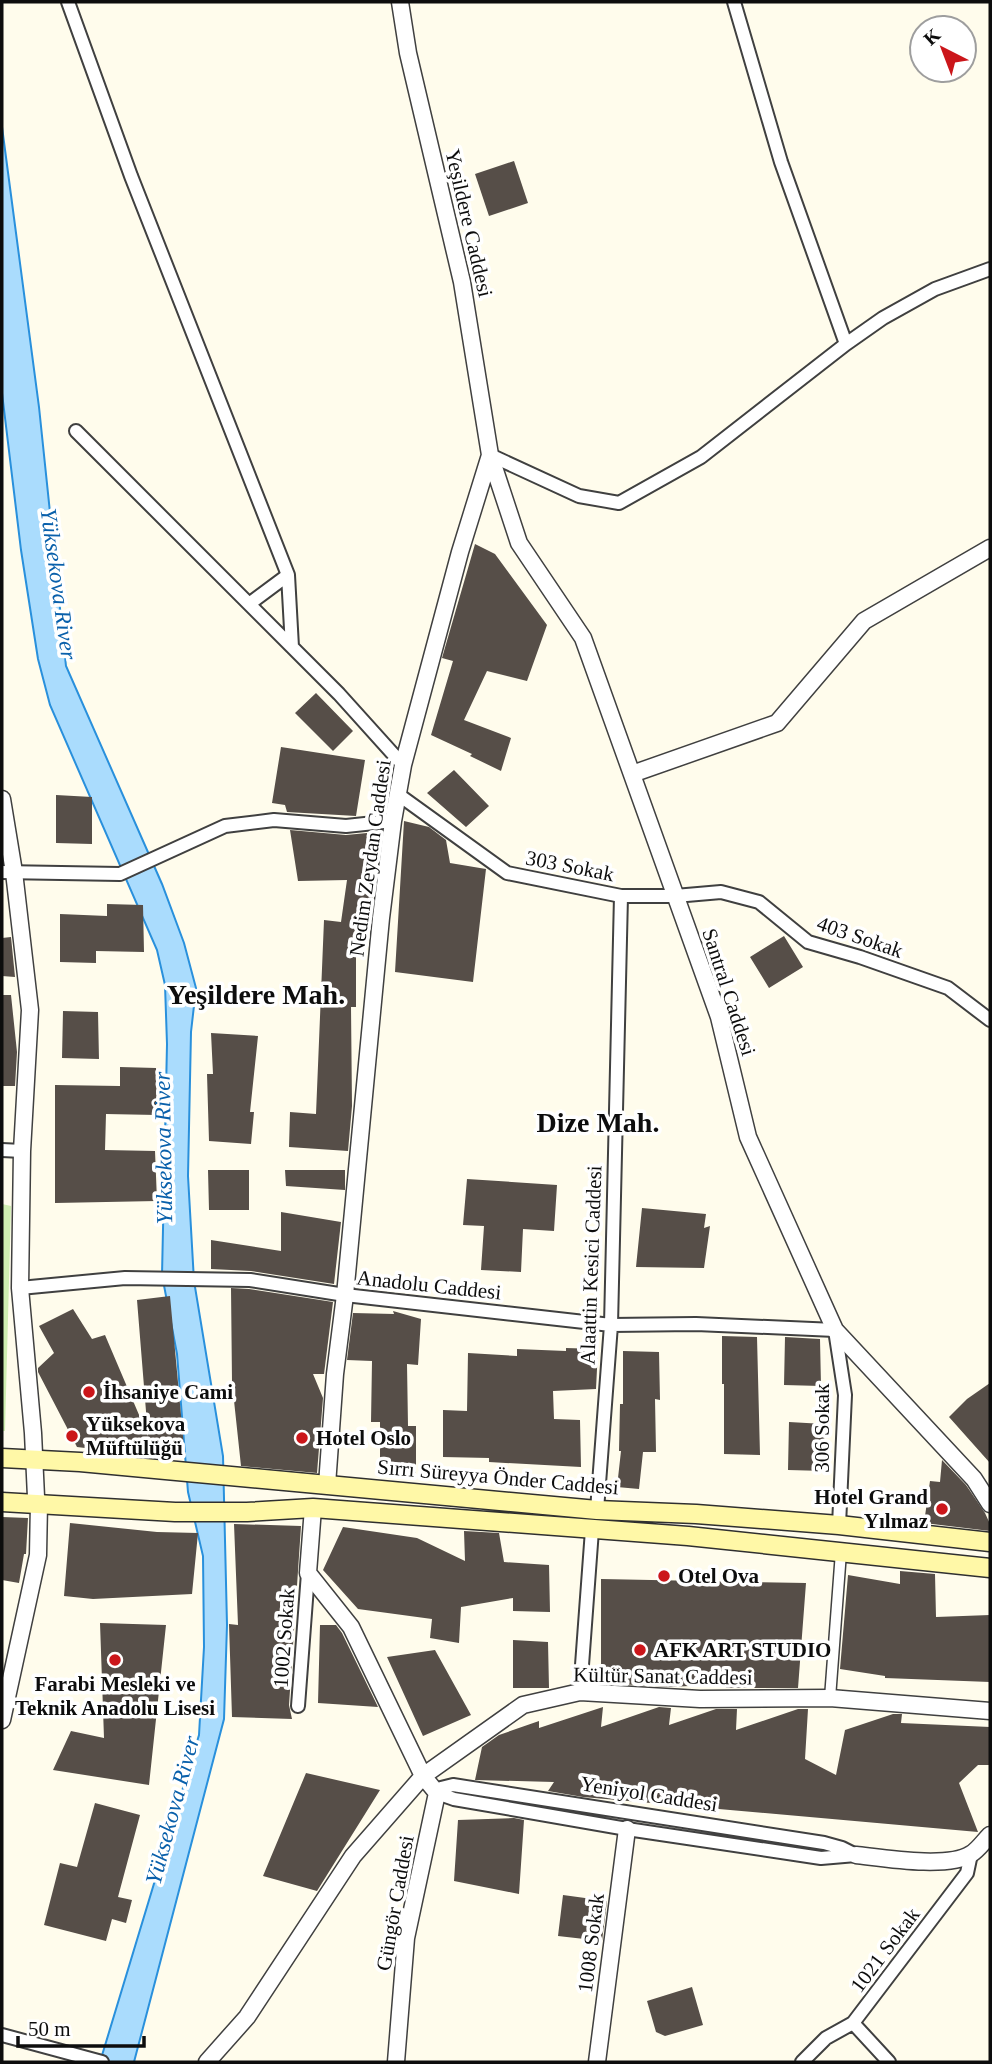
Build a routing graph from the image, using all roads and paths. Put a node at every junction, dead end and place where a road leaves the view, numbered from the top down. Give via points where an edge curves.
1 (68, 2) edge
2 (400, 2) edge
3 (734, 2) edge
4 (990, 270) edge
5 (846, 344) junction
6 (76, 431) dead end
7 (489, 455) junction
8 (990, 548) edge
9 (288, 575) junction
10 (249, 604) junction
11 (292, 647) junction
12 (403, 765) junction
13 (632, 774) junction
14 (399, 796) junction
15 (2, 799) edge
16 (393, 821) junction
17 (8, 872) edge
18 (621, 896) junction
19 (675, 896) junction
20 (990, 1020) edge
21 (2, 1150) edge
22 (22, 1151) junction
23 (20, 1288) junction
24 (345, 1295) junction
25 (611, 1325) junction
26 (835, 1331) junction
27 (2, 1458) edge
28 (33, 1459) junction
29 (327, 1485) junction
30 (38, 1500) junction
31 (2, 1502) edge
32 (990, 1504) edge
33 (313, 1508) junction
34 (597, 1510) junction
35 (839, 1525) junction
36 (592, 1530) junction
37 (990, 1542) edge
38 (841, 1552) junction
39 (990, 1568) edge
40 (308, 1573) junction
41 (580, 1692) junction
42 (830, 1698) junction
43 (298, 1706) dead end
44 (990, 1711) edge
45 (2, 1720) edge
46 (423, 1776) junction
47 (437, 1793) junction
48 (627, 1829) junction
49 (990, 1835) edge
50 (971, 1854) junction
51 (856, 1855) junction
52 (853, 2023) junction
53 (2, 2035) edge
54 (102, 2062) edge
55 (207, 2062) edge
56 (396, 2062) edge
57 (597, 2062) edge
58 (802, 2062) edge
59 (889, 2062) edge

1 - 9 street via 131,176
2 - 7 street, Yeşildere Caddesi via 463,282
3 - 5 street via 781,162
4 - 5 street via 935,289
5 - 7 street via 701,457 619,503 579,496
6 - 10 street
7 - 12 street, Nedim Zeydan Caddesi
7 - 13 street, Santral Caddesi via 519,543 583,638
8 - 13 street via 864,621 777,723
9 - 10 street
9 - 11 street
10 - 11 street
11 - 12 street
12 - 14 street, Nedim Zeydan Caddesi
13 - 19 street, Santral Caddesi
14 - 16 street, Nedim Zeydan Caddesi
14 - 18 street, 303 Sokak via 507,873
15 - 17 street
16 - 17 street via 346,825 274,820 225,826 120,874
16 - 24 street, Nedim Zeydan Caddesi
17 - 22 street via 30,1010
18 - 19 street, 303 Sokak
18 - 25 street, Alaattin Kesici Caddesi
19 - 20 street, 403 Sokak via 721,892 759,902 808,942 948,988
19 - 26 street, Santral Caddesi via 719,1017 748,1137
21 - 22 street
22 - 23 street
23 - 24 street, Anadolu Caddesi via 125,1279 250,1280
23 - 28 street
24 - 25 street, Anadolu Caddesi
24 - 29 street, Nedim Zeydan Caddesi
25 - 26 street, Anadolu Caddesi
25 - 34 street, Alaattin Kesici Caddesi
26 - 32 street, Santral Caddesi via 974,1479
26 - 35 street, 306 Sokak via 845,1395
27 - 28 main road, Sırrı Süreyya Önder Caddesi
28 - 29 main road, Sırrı Süreyya Önder Caddesi
28 - 30 street
29 - 34 main road, Sırrı Süreyya Önder Caddesi
30 - 31 main road, Sırrı Süreyya Önder Caddesi
30 - 33 main road, Sırrı Süreyya Önder Caddesi via 175,1512
30 - 45 street via 38,1555
33 - 36 main road, Sırrı Süreyya Önder Caddesi
33 - 40 street
34 - 35 main road, Sırrı Süreyya Önder Caddesi
35 - 37 main road, Sırrı Süreyya Önder Caddesi
36 - 38 main road, Sırrı Süreyya Önder Caddesi
36 - 41 street
38 - 39 main road, Sırrı Süreyya Önder Caddesi
38 - 42 street
40 - 43 street, 1002 Sokak
40 - 46 street via 351,1627
41 - 42 street, Kültür Sanat Caddesi via 700,1699
41 - 46 street, Kültür Sanat Caddesi via 523,1705
42 - 44 street, Kültür Sanat Caddesi
46 - 47 street
46 - 55 street, Kültür Sanat Caddesi via 353,1856 247,2017
47 - 48 street, Yeniyol Caddesi
47 - 51 street, Yeniyol Caddesi via 453,1785 824,1843
47 - 56 street, Güngör Caddesi via 406,1938
48 - 51 street, Yeniyol Caddesi via 821,1858
48 - 57 street, 1008 Sokak
49 - 50 street
50 - 51 street, Yeniyol Caddesi via 943,1861
50 - 52 street, 1021 Sokak via 967,1873
52 - 58 street via 826,2038
52 - 59 street, 1021 Sokak
53 - 54 street

